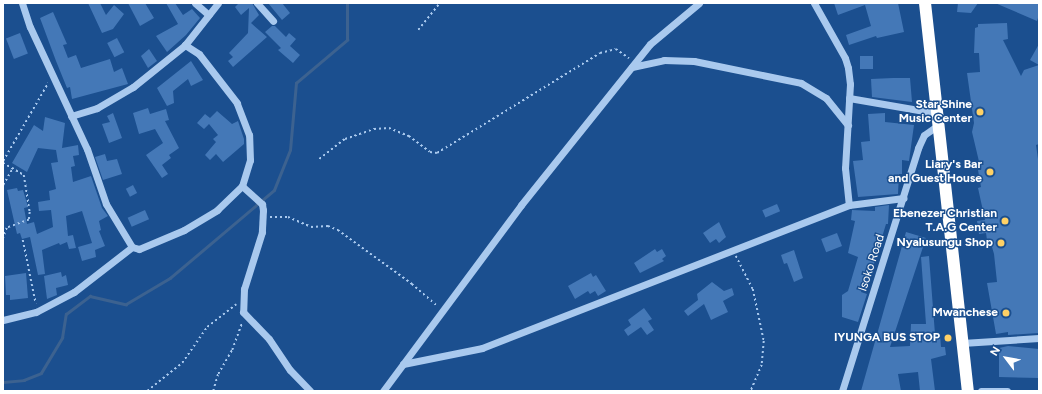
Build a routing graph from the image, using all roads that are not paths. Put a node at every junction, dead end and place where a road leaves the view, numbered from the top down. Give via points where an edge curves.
1 (22, 3) edge
2 (195, 3) edge
3 (218, 3) edge
4 (257, 3) edge
5 (699, 3) edge
6 (814, 3) edge
7 (925, 3) edge
8 (209, 15) junction
9 (273, 21) dead end
10 (185, 45) junction
11 (633, 64) junction
12 (849, 98) junction
13 (936, 113) junction
14 (71, 116) junction
15 (848, 125) junction
16 (937, 126) junction
17 (242, 186) junction
18 (904, 198) junction
19 (849, 205) junction
20 (132, 247) junction
21 (3, 320) edge
22 (1039, 338) edge
23 (962, 344) junction
24 (403, 364) junction
25 (310, 391) edge
26 (384, 391) edge
27 (842, 391) edge
28 (968, 391) edge
29 (981, 391) edge
30 (1007, 391) edge

1 - 14 street
2 - 8 street
3 - 8 street
4 - 9 street
5 - 11 street via 656,37
6 - 12 street via 845,58 850,84
7 - 13 highway
8 - 10 street
10 - 14 street via 124,94 97,108
10 - 17 street via 199,54 242,113 249,135 250,160
11 - 15 street via 664,60 694,61 801,83 826,98
11 - 24 street via 521,205
12 - 13 street
12 - 15 street
13 - 16 highway
14 - 20 street via 87,149 103,197
15 - 19 street via 845,168
16 - 18 street, Isoko Road via 924,135 918,148
16 - 23 highway
17 - 20 street via 217,210 184,230 144,249
17 - 25 street via 262,204 263,218 260,243 243,297 246,316 269,339 290,370
18 - 19 street via 872,200
18 - 27 street, Isoko Road
19 - 24 street via 482,348
20 - 21 street via 74,292 36,312
22 - 23 street
23 - 28 highway
24 - 26 street
29 - 30 street

